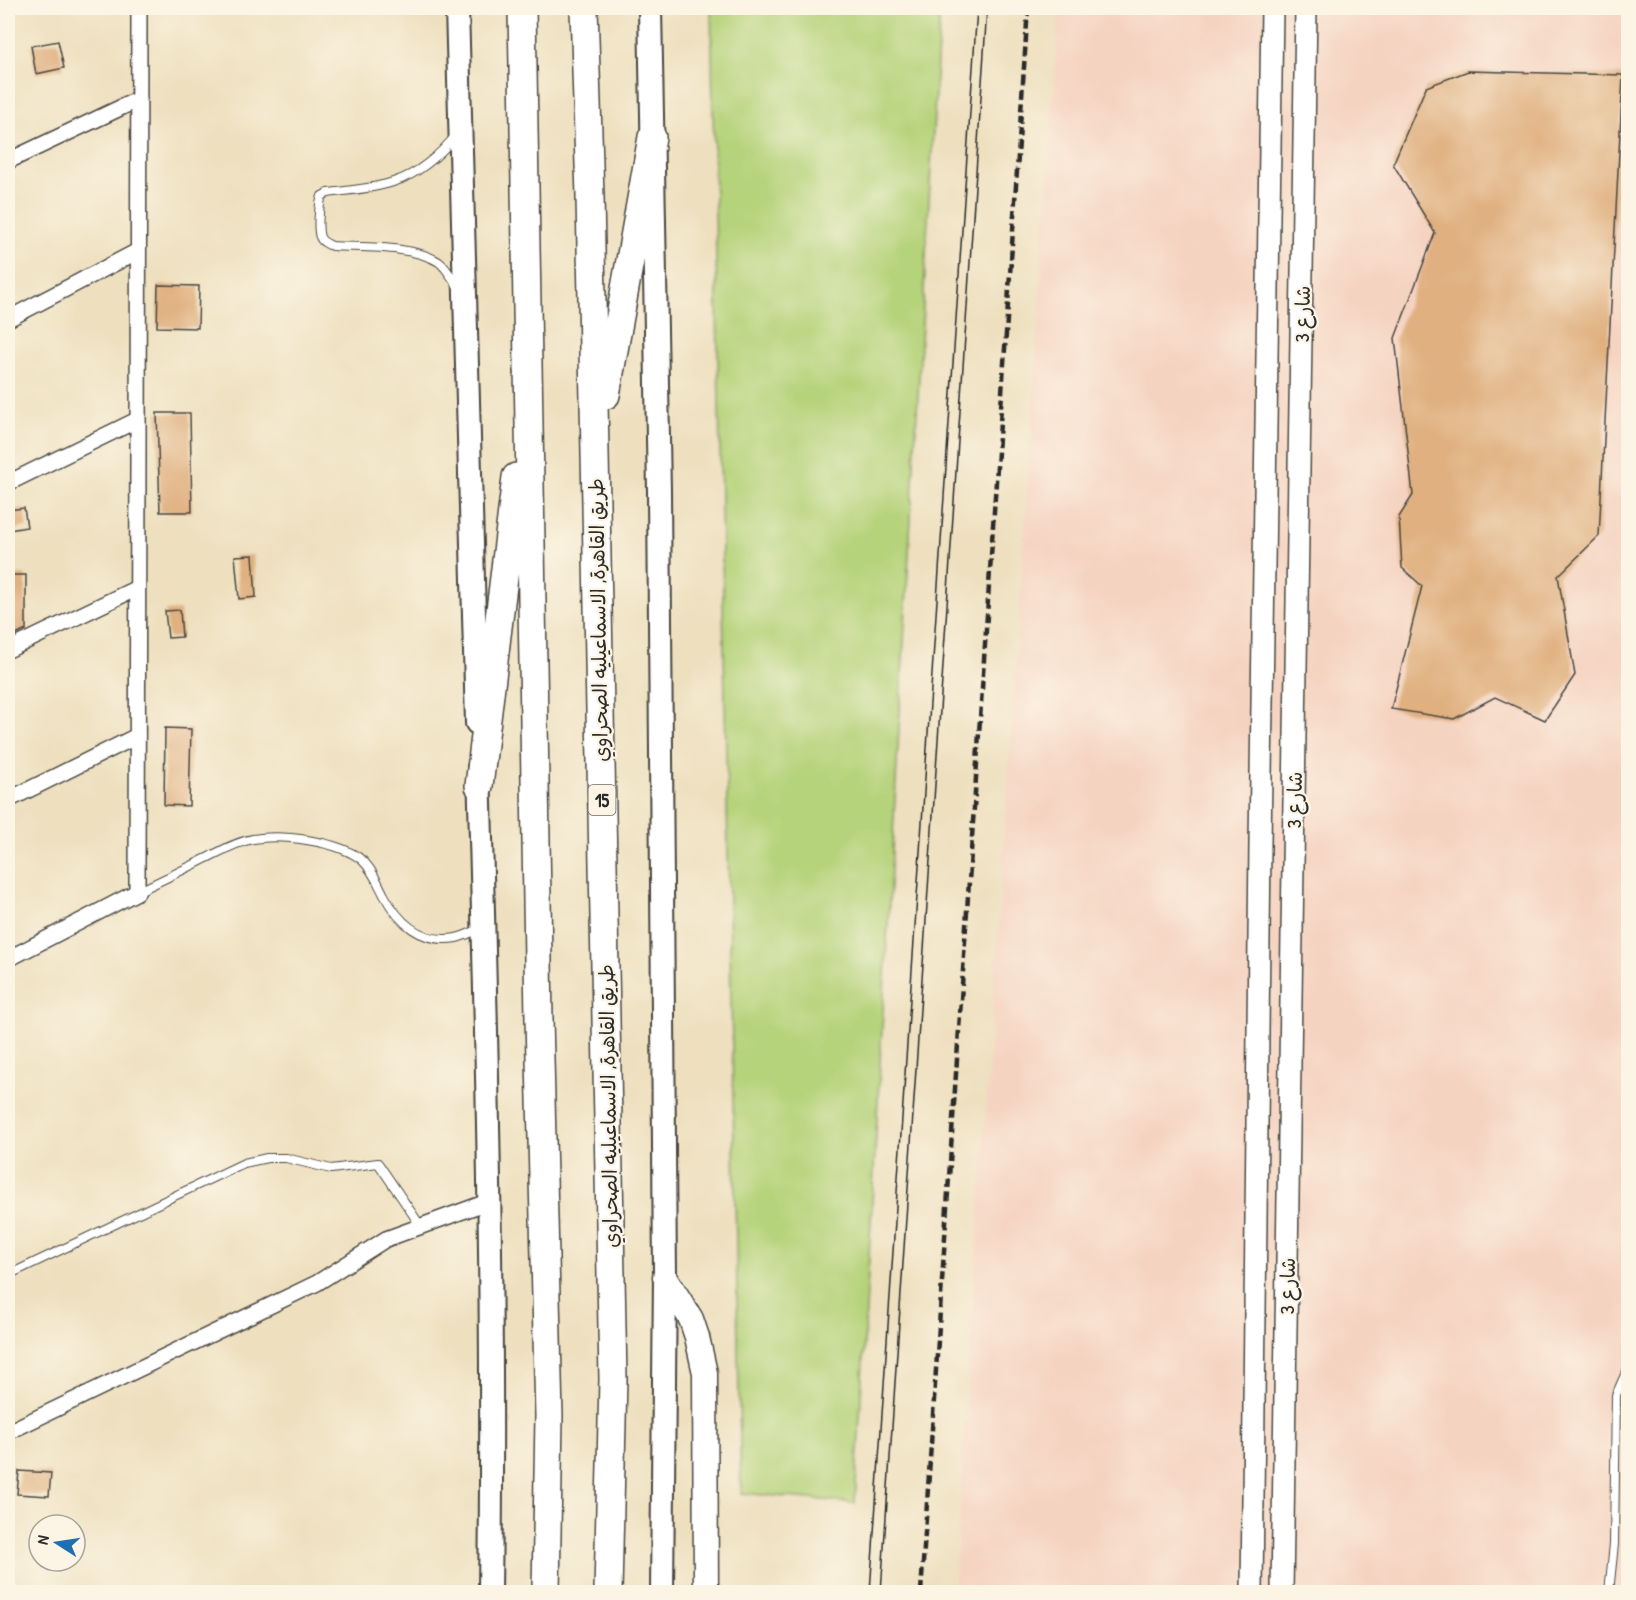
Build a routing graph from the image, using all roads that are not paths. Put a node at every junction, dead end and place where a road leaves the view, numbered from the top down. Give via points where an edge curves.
1 (139, 8) edge
2 (457, 8) edge
3 (522, 8) edge
4 (584, 8) edge
5 (650, 8) edge
6 (1272, 8) edge
7 (1306, 8) edge
8 (138, 99) junction
9 (460, 130) junction
10 (652, 137) junction
11 (8, 161) edge
12 (138, 251) junction
13 (465, 303) junction
14 (8, 319) edge
15 (528, 375) junction
16 (137, 420) junction
17 (595, 455) junction
18 (8, 483) edge
19 (137, 588) junction
20 (8, 650) edge
21 (137, 736) junction
22 (479, 786) junction
23 (8, 800) edge
24 (137, 892) junction
25 (483, 927) junction
26 (8, 959) edge
27 (490, 1201) junction
28 (420, 1225) junction
29 (8, 1275) edge
30 (665, 1277) junction
31 (1629, 1368) edge
32 (8, 1432) edge
33 (490, 1593) edge
34 (546, 1593) edge
35 (608, 1593) edge
36 (662, 1593) edge
37 (706, 1593) edge
38 (1252, 1593) edge
39 (1282, 1593) edge
40 (1609, 1593) edge

1 - 8 street
2 - 9 main road
3 - 15 highway
4 - 17 highway, طريق القاهرة, الاسماعيليه الصحراوي / 15
5 - 10 main road
6 - 38 main road, شارع 3
7 - 39 main road, شارع 3
8 - 11 street
8 - 12 street
9 - 13 main road
9 - 13 lane via 419,169 393,182 322,196 319,236 332,246 419,254 439,262 451,275
10 - 17 highway
10 - 30 main road
12 - 14 street
12 - 16 street
13 - 22 main road
15 - 22 highway
15 - 34 highway via 549,1416
16 - 18 street
16 - 19 street
17 - 35 highway, طريق القاهرة, الاسماعيليه الصحراوي / 15 via 613,1379
19 - 20 street
19 - 21 street
21 - 23 street
21 - 24 street
22 - 25 main road
24 - 25 lane via 234,845 253,839 300,839 344,850 362,861 397,916 422,934 438,939 458,938
24 - 26 street
25 - 27 main road
27 - 28 street
27 - 33 main road
28 - 29 lane via 378,1163 331,1169 286,1158 267,1158 244,1163
28 - 32 street via 386,1239 317,1283
30 - 36 main road
30 - 37 highway via 691,1319 705,1373
31 - 40 lane via 1616,1395 1614,1544

